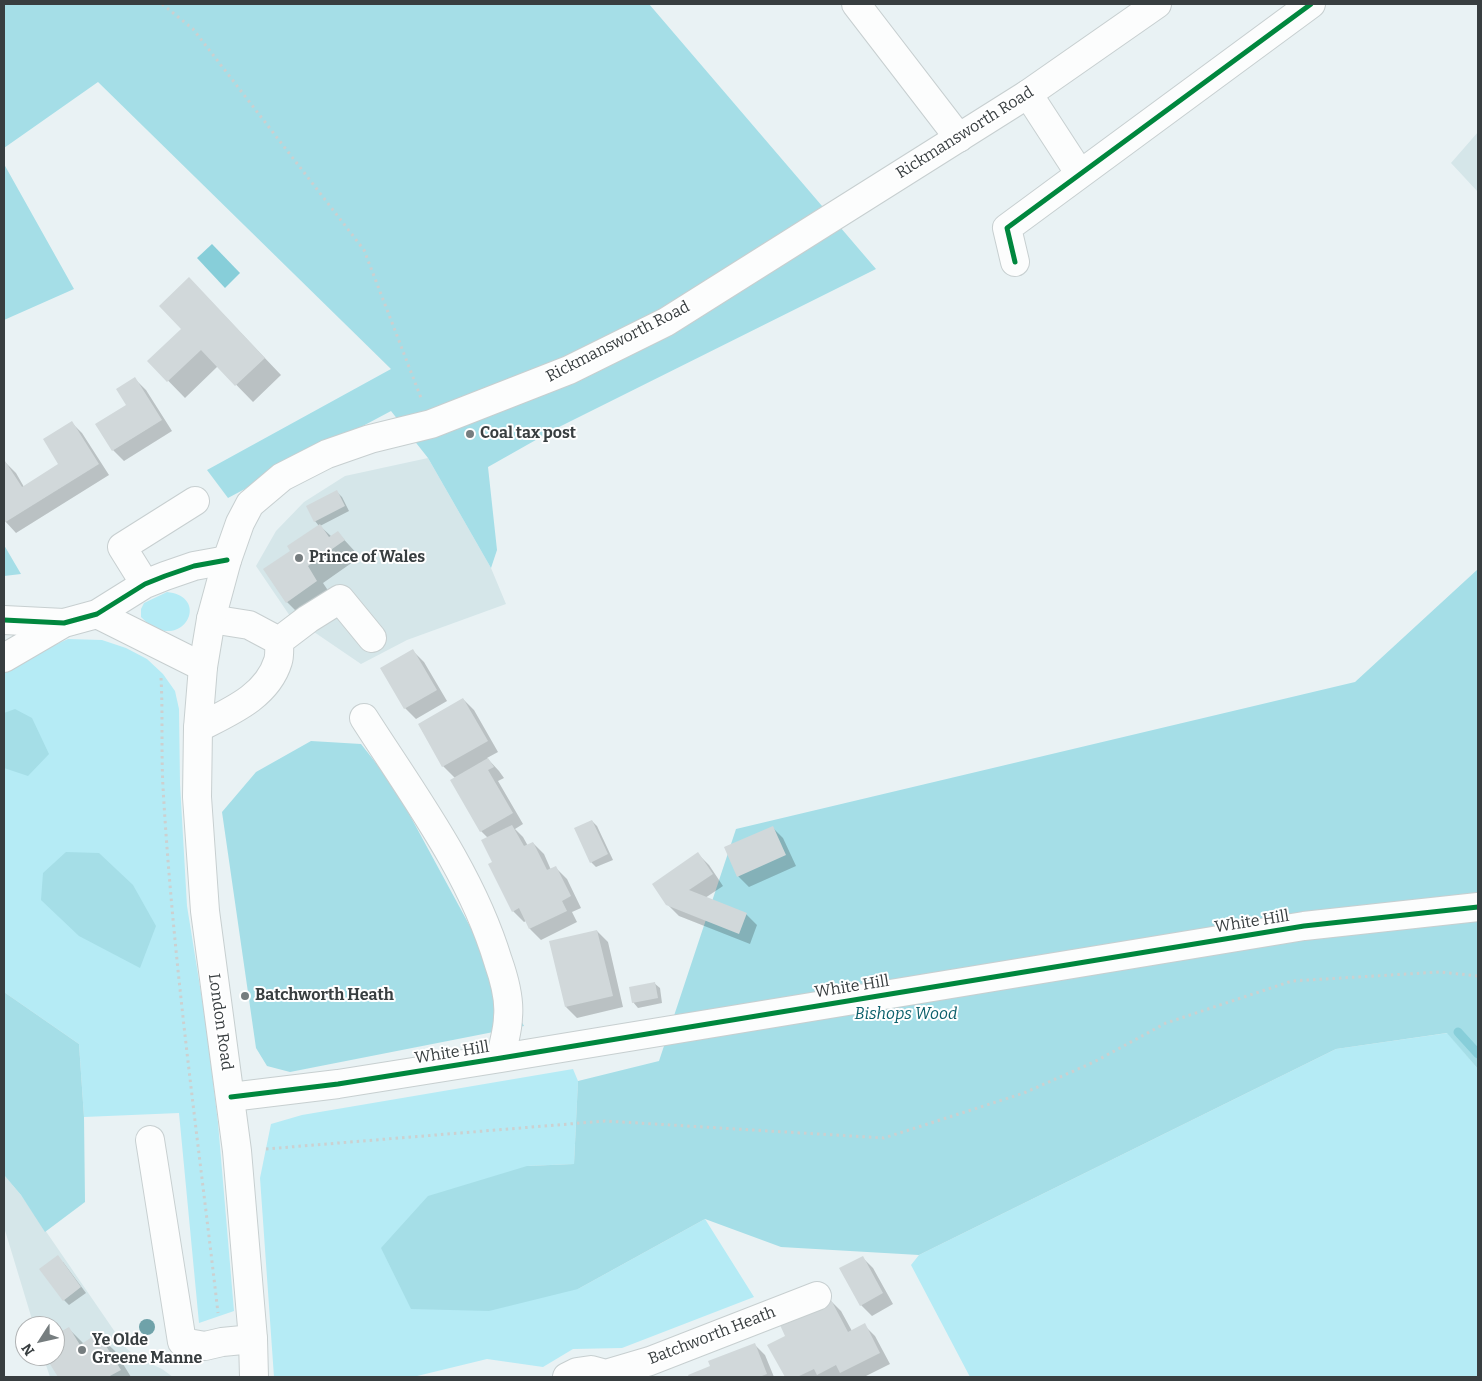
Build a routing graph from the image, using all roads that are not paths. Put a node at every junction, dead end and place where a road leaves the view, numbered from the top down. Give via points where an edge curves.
1 (856, 4) edge
2 (1157, 4) edge
3 (1311, 4) edge
4 (1028, 94) junction
5 (959, 138) junction
6 (1080, 174) junction
7 (1015, 262) dead end
8 (196, 502) dead end
9 (227, 560) junction
10 (145, 584) junction
11 (97, 614) junction
12 (211, 619) junction
13 (4, 620) edge
14 (64, 623) junction
15 (372, 638) dead end
16 (279, 641) junction
17 (4, 658) edge
18 (203, 667) junction
19 (364, 718) dead end
20 (198, 728) junction
21 (1478, 907) edge
22 (501, 1058) junction
23 (230, 1097) junction
24 (150, 1140) dead end
25 (817, 1296) dead end
26 (253, 1339) junction
27 (606, 1375) edge
28 (254, 1377) edge
29 (567, 1377) edge

1 - 5 street
2 - 4 street, Rickmansworth Road
3 - 6 street
4 - 5 street, Rickmansworth Road
4 - 6 street
5 - 9 street, Rickmansworth Road via 666,322 570,370 431,424 326,454 282,477 250,504
6 - 7 street via 1007,228
8 - 10 street via 122,547
9 - 10 street via 194,566
9 - 12 street, Rickmansworth Road
10 - 11 street
11 - 14 street
11 - 18 street
12 - 16 street via 249,625
12 - 18 street, Rickmansworth Road
13 - 14 street
14 - 17 street
15 - 16 street via 340,599
16 - 20 street via 279,660 266,684 240,707
18 - 20 street, London Road
19 - 22 street via 436,830 464,879 493,943 505,983 508,1016
20 - 23 street, London Road via 197,797 205,911
21 - 22 street, White Hill via 1304,926
22 - 23 street, White Hill via 338,1084
23 - 26 street, London Road
24 - 26 street via 182,1342 205,1346
25 - 27 street, Batchworth Heath
26 - 28 street, London Road
27 - 29 street, Batchworth Heath via 591,1370

